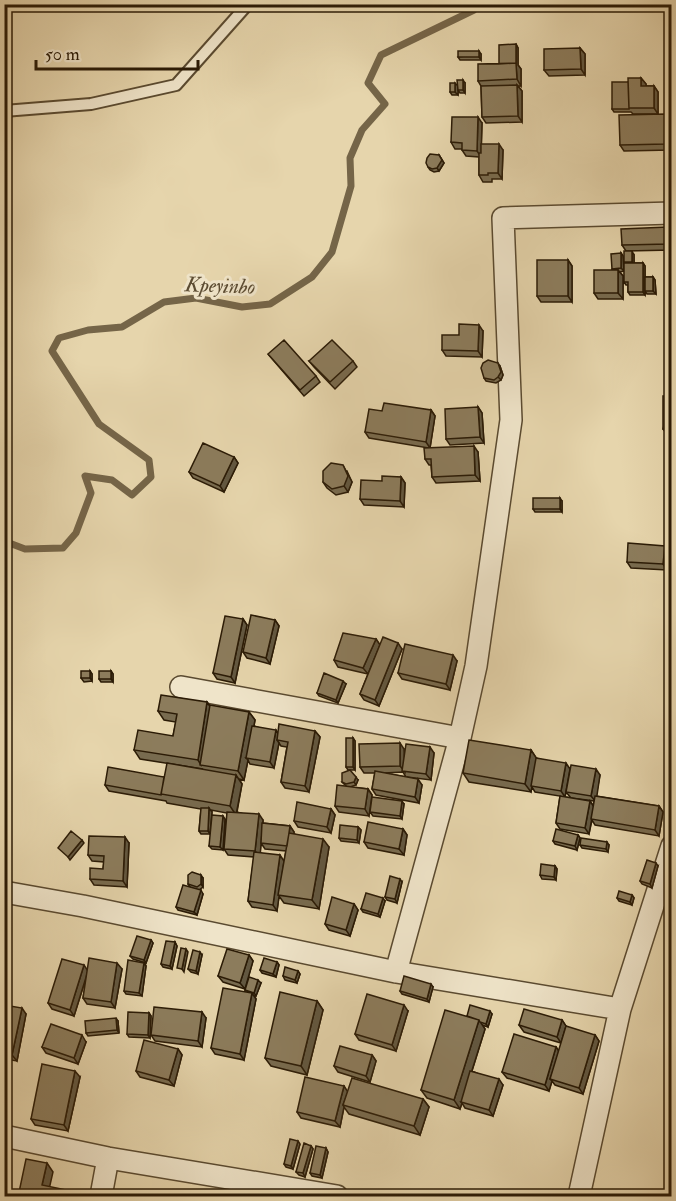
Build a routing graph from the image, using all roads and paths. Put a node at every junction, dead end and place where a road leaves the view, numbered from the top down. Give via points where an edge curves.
1 (248, 4) edge
2 (4, 111) edge
3 (672, 213) edge
4 (181, 687) dead end
5 (460, 738) junction
6 (672, 846) edge
7 (4, 892) edge
8 (396, 972) junction
9 (620, 1009) junction
10 (4, 1136) edge
11 (108, 1158) junction
12 (101, 1197) edge
13 (337, 1197) edge
14 (579, 1197) edge

1 - 2 lane via 176,85 91,104
3 - 5 street via 503,218 511,420 476,666
4 - 5 street
5 - 8 street
6 - 9 street
7 - 8 street
8 - 9 street
9 - 14 street
10 - 11 street
11 - 12 street
11 - 13 street

